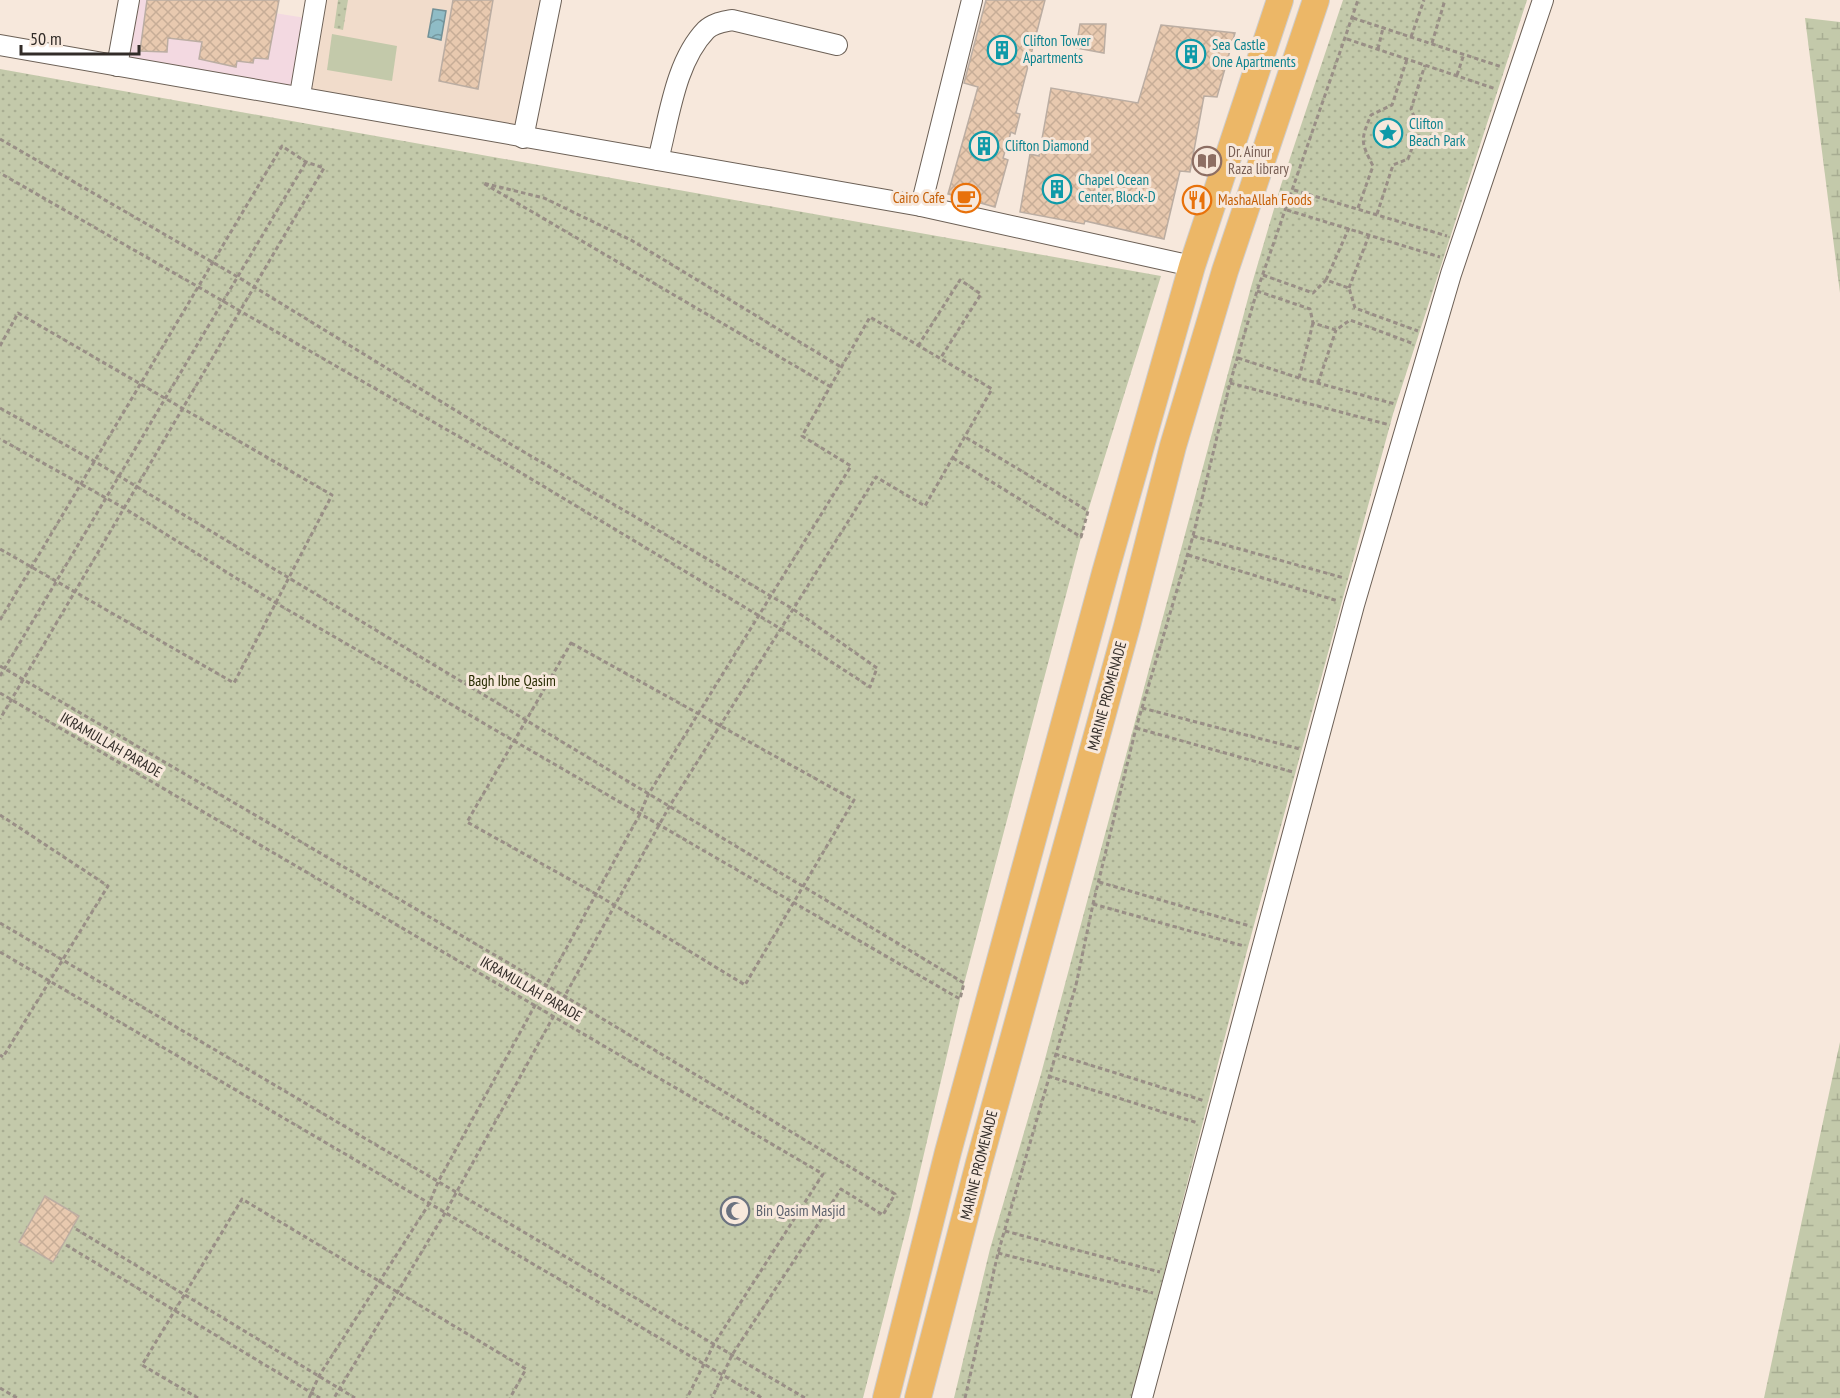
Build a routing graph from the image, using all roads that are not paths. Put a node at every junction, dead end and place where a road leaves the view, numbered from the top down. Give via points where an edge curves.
1 (129, 0) edge
2 (316, 0) edge
3 (551, 0) edge
4 (972, 0) edge
5 (1280, 0) edge
6 (1316, 0) edge
7 (1543, 0) edge
8 (0, 45) edge
9 (837, 45) dead end
10 (117, 66) junction
11 (300, 95) junction
12 (523, 138) junction
13 (658, 160) junction
14 (921, 206) junction
15 (1192, 266) junction
16 (948, 1152) junction
17 (979, 1162) junction
18 (927, 1236) junction
19 (958, 1247) junction
20 (886, 1398) edge
21 (918, 1398) edge
22 (1142, 1398) edge

1 - 10 street
2 - 11 street
3 - 12 street
4 - 14 street
5 - 15 main road
6 - 17 main road, MARINE PROMENADE via 1225,271 1177,435
7 - 22 street via 1451,274 1354,605
8 - 10 street
9 - 13 street via 732,20 718,22 707,30 692,52 680,78
10 - 11 street
11 - 12 street
12 - 13 street
13 - 14 street
14 - 15 street
15 - 16 main road
16 - 17 main road via 960,1167
16 - 18 main road
17 - 19 main road, MARINE PROMENADE
18 - 19 main road via 942,1232 950,1235
18 - 20 main road
19 - 21 main road, MARINE PROMENADE

